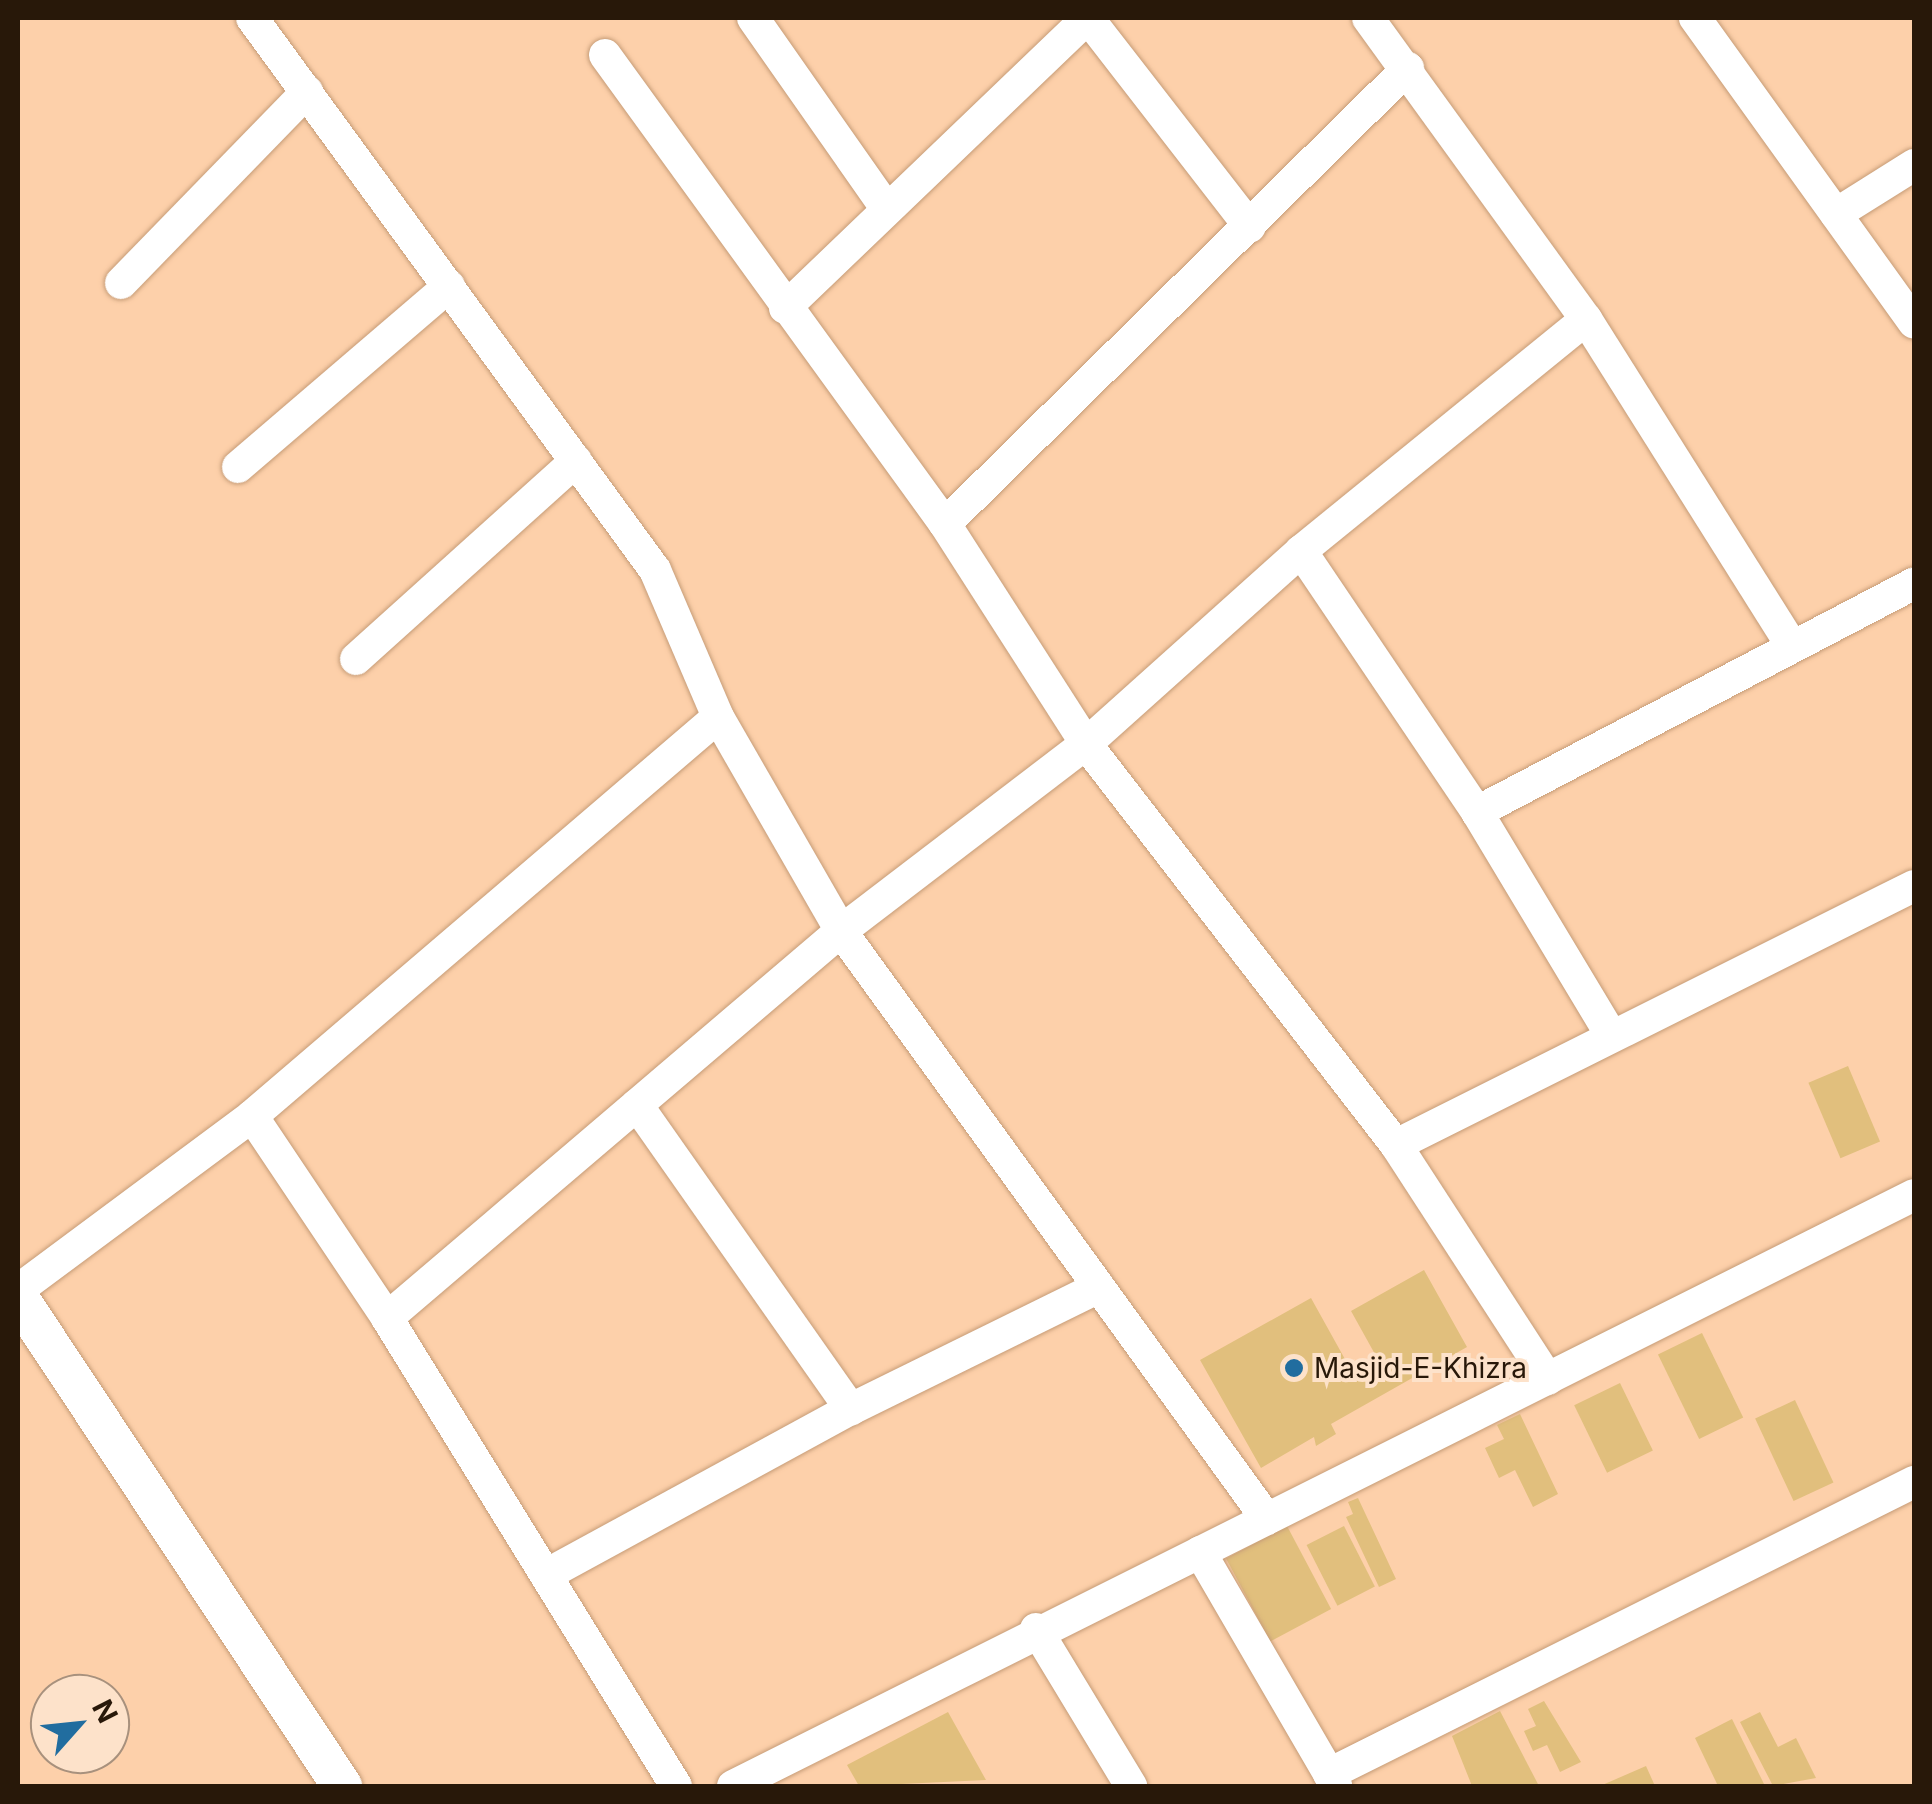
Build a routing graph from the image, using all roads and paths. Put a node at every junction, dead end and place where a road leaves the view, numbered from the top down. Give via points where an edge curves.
1 (252, 18) edge
2 (753, 18) edge
3 (1088, 18) edge
4 (1368, 18) edge
5 (1695, 18) edge
6 (605, 56) dead end
7 (1408, 68) junction
8 (307, 92) junction
9 (1914, 164) edge
10 (886, 208) junction
11 (1836, 214) junction
12 (1250, 226) junction
13 (121, 284) dead end
14 (448, 286) junction
15 (786, 308) junction
16 (1586, 319) junction
17 (1914, 323) edge
18 (576, 462) junction
19 (238, 466) dead end
20 (945, 524) junction
21 (1301, 551) junction
22 (1914, 584) edge
23 (1790, 643) junction
24 (356, 660) dead end
25 (718, 717) junction
26 (1086, 744) junction
27 (1477, 812) junction
28 (1914, 886) edge
29 (841, 931) junction
30 (1609, 1032) junction
31 (637, 1105) junction
32 (252, 1116) junction
33 (1396, 1146) junction
34 (1914, 1195) edge
35 (1100, 1287) junction
36 (18, 1294) edge
37 (387, 1318) junction
38 (1548, 1379) junction
39 (851, 1408) junction
40 (1914, 1482) edge
41 (1267, 1518) junction
42 (1200, 1552) junction
43 (546, 1575) junction
44 (1036, 1629) junction
45 (1333, 1780) edge
46 (342, 1786) edge
47 (676, 1786) edge
48 (733, 1786) edge
49 (1131, 1786) edge

1 - 8 street
2 - 10 street
3 - 10 street
3 - 12 street
4 - 7 street
5 - 11 street
6 - 15 street
7 - 12 street
7 - 16 street
8 - 13 street
8 - 14 street
9 - 11 street
10 - 15 street
11 - 17 street
12 - 20 street
14 - 18 street
14 - 19 street
15 - 20 street
16 - 21 street
16 - 23 street
18 - 24 street
18 - 25 street via 655,570
20 - 26 street
21 - 26 street
21 - 27 street
22 - 23 street
23 - 27 street
25 - 29 street
25 - 32 street
26 - 29 street
26 - 33 street
27 - 30 street
28 - 30 street
29 - 31 street
29 - 35 street
30 - 33 street
31 - 37 street
31 - 39 street
32 - 36 street
32 - 37 street
33 - 38 street
34 - 38 street
35 - 39 street
35 - 41 street
36 - 46 street
37 - 43 street
38 - 41 street
39 - 43 street
40 - 45 street
41 - 42 street
42 - 44 street
42 - 45 street
43 - 47 street
44 - 48 street
44 - 49 street

